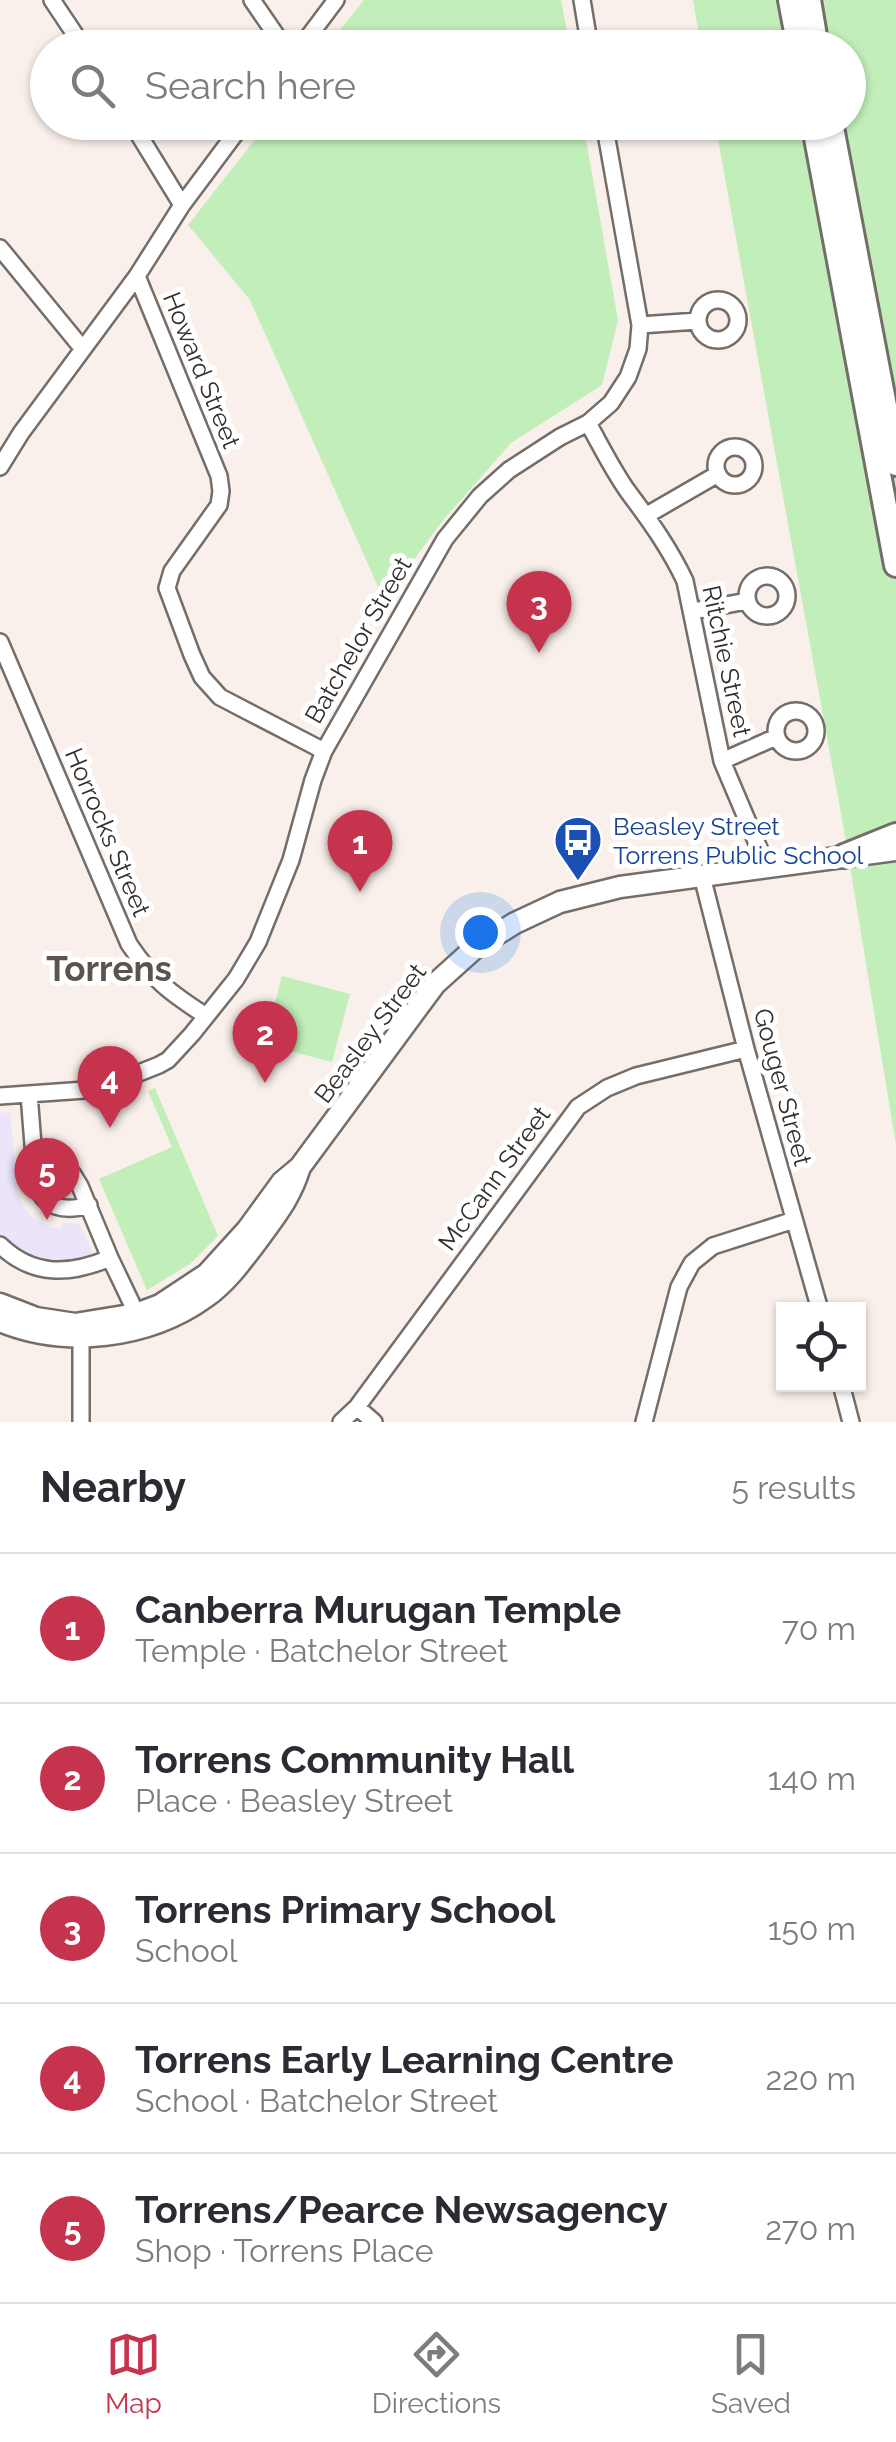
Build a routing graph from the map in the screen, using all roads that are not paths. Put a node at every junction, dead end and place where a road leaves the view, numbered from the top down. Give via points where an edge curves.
1 (52, 0) edge
2 (252, 0) edge
3 (336, 0) edge
4 (582, 0) edge
5 (790, 0) edge
6 (808, 0) edge
7 (72, 30) edge
8 (273, 30) edge
9 (314, 30) edge
10 (587, 30) edge
11 (796, 30) edge
12 (814, 30) edge
13 (141, 140) edge
14 (231, 140) edge
15 (607, 140) edge
16 (816, 140) edge
17 (835, 140) edge
18 (182, 205) junction
19 (0, 248) edge
20 (137, 276) junction
21 (698, 321) dead end
22 (640, 324) junction
23 (82, 348) junction
24 (588, 423) junction
25 (896, 464) edge
26 (0, 467) edge
27 (718, 474) dead end
28 (648, 515) junction
29 (896, 565) edge
30 (747, 600) dead end
31 (692, 612) junction
32 (0, 642) edge
33 (776, 737) dead end
34 (324, 751) junction
35 (722, 761) junction
36 (896, 834) edge
37 (896, 850) edge
38 (844, 856) junction
39 (767, 867) junction
40 (702, 876) junction
41 (206, 1016) junction
42 (746, 1049) junction
43 (29, 1094) junction
44 (0, 1096) edge
45 (35, 1170) junction
46 (89, 1206) junction
47 (794, 1220) junction
48 (0, 1245) edge
49 (110, 1258) junction
50 (818, 1302) edge
51 (0, 1304) edge
52 (140, 1320) junction
53 (0, 1321) edge
54 (82, 1330) junction
55 (843, 1392) edge
56 (357, 1407) junction
57 (82, 1422) edge
58 (341, 1422) edge
59 (374, 1422) edge
60 (644, 1422) edge
61 (851, 1422) edge

1 - 7 street
2 - 8 street
3 - 9 street
4 - 10 street
5 - 11 main road
6 - 12 main road
13 - 18 street
14 - 18 street
15 - 22 street, Batchelor Street
16 - 29 main road
17 - 25 main road
18 - 20 street
19 - 23 street
20 - 23 street
20 - 34 street, Howard Street via 219,476 218,505 167,588 192,655 220,697
21 - 22 street
22 - 24 street, Batchelor Street via 628,377
23 - 26 street
24 - 28 street, Ritchie Street
24 - 34 street, Batchelor Street via 509,470 462,517
27 - 28 street
28 - 31 street, Ritchie Street via 685,581
30 - 31 street
31 - 35 street, Ritchie Street
32 - 41 street, Horrocks Street via 129,944 167,990
33 - 35 street
34 - 41 street, Batchelor Street via 258,942
35 - 39 street, Ritchie Street
36 - 38 main road
37 - 38 main road, Beasley Street
38 - 39 main road, Beasley Street
39 - 40 main road, Beasley Street
40 - 42 street, Gouger Street
40 - 52 main road, Beasley Street via 560,902 475,948 435,984 227,1279 182,1312
41 - 43 street, Batchelor Street via 168,1060 150,1070 100,1089
42 - 47 street, Gouger Street
42 - 56 street, McCann Street via 636,1076 578,1107
43 - 44 street, Batchelor Street
43 - 45 street
45 - 46 street via 72,1174
45 - 46 street via 37,1188 50,1205
46 - 49 street
47 - 50 street, Gouger Street
47 - 60 street via 713,1246 692,1262
48 - 49 street via 46,1269 75,1270
49 - 52 street
51 - 54 main road, Beasley Street
52 - 54 main road, Beasley Street
53 - 54 main road, Beasley Street via 54,1336
54 - 57 street
55 - 61 street
56 - 58 street, McCann Street
56 - 59 street

